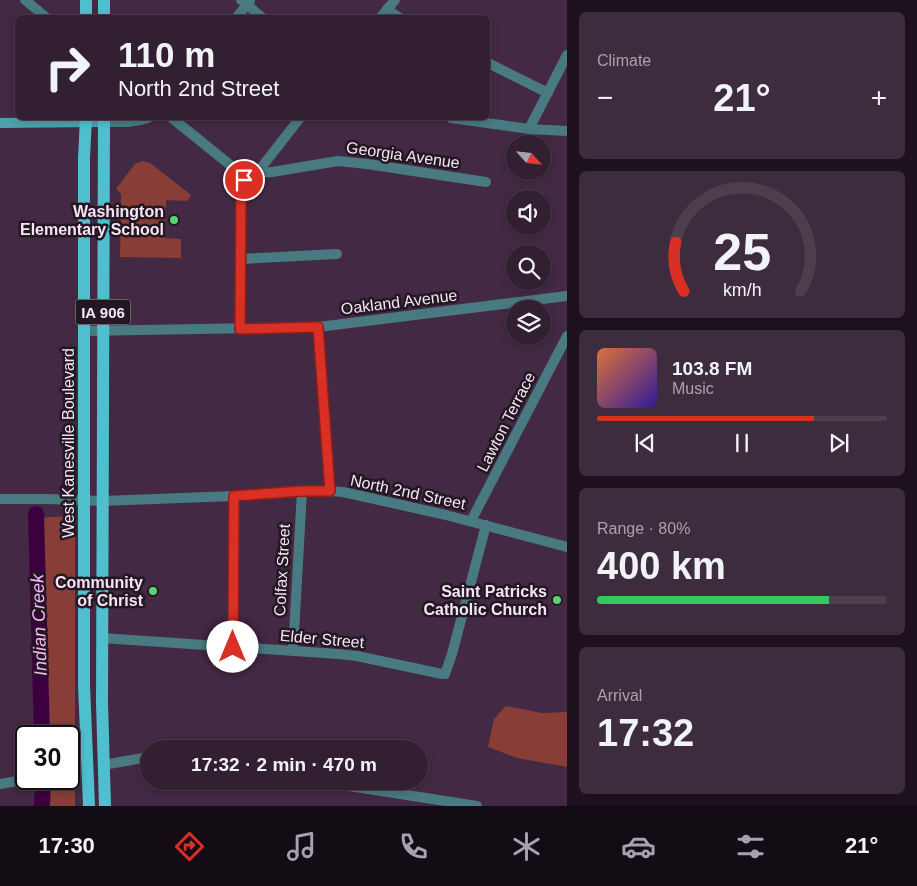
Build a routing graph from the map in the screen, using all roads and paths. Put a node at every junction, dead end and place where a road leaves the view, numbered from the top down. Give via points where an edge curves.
1 (25, 0) edge
2 (86, 0) edge
3 (104, 0) edge
4 (394, 0) edge
5 (246, 2) edge
6 (387, 9) junction
7 (43, 15) edge
8 (86, 15) edge
9 (104, 15) edge
10 (238, 15) edge
11 (260, 15) edge
12 (382, 15) edge
13 (396, 15) edge
14 (567, 55) edge
15 (490, 64) edge
16 (548, 93) junction
17 (86, 120) edge
18 (104, 120) edge
19 (142, 120) edge
20 (174, 120) edge
21 (298, 120) edge
22 (465, 120) edge
23 (0, 123) edge
24 (529, 129) junction
25 (567, 132) edge
26 (257, 173) junction
27 (245, 177) junction
28 (486, 182) dead end
29 (337, 254) dead end
30 (241, 259) junction
31 (567, 296) edge
32 (318, 327) junction
33 (240, 329) junction
34 (103, 330) junction
35 (84, 331) junction
36 (567, 336) edge
37 (302, 491) junction
38 (330, 491) junction
39 (234, 496) junction
40 (0, 499) edge
41 (84, 500) junction
42 (102, 501) junction
43 (471, 521) junction
44 (486, 525) junction
45 (567, 547) edge
46 (102, 638) junction
47 (233, 647) junction
48 (293, 651) junction
49 (140, 759) edge
50 (103, 765) junction
51 (15, 781) edge
52 (0, 784) edge
53 (375, 790) edge
54 (89, 806) edge
55 (105, 806) edge
56 (477, 806) edge

1 - 7 street
2 - 8 main road
3 - 9 main road
4 - 6 street
5 - 10 street
5 - 11 street
6 - 12 street
6 - 13 street
14 - 16 street
15 - 16 street
16 - 24 street
17 - 18 main road
17 - 23 main road
17 - 35 main road, West Kanesville Boulevard / IA 906
18 - 19 street
18 - 34 main road, IA 906
20 - 27 street
21 - 26 street
22 - 24 street
24 - 25 street
26 - 27 street, Georgia Avenue
26 - 28 street, Georgia Avenue via 338,161
27 - 30 street via 241,188
29 - 30 street
30 - 33 street
31 - 32 street, Oakland Avenue
32 - 33 street, Oakland Avenue
32 - 38 street
33 - 34 street, Oakland Avenue
34 - 35 street, Oakland Avenue
34 - 42 main road, IA 906
35 - 41 main road, West Kanesville Boulevard / IA 906
36 - 43 street, Lawton Terrace
37 - 38 street, North 2nd Street
37 - 39 street, North 2nd Street
37 - 48 street, Colfax Street
38 - 43 street, North 2nd Street
39 - 42 street, North 2nd Street
39 - 47 street
40 - 41 street, North 2nd Street
41 - 42 street, North 2nd Street
41 - 54 main road, West Kanesville Boulevard / IA 906 via 84,685
42 - 46 main road, IA 906
43 - 44 street, North 2nd Street
44 - 45 street, North 2nd Street
44 - 48 street, Elder Street via 445,674 357,656
46 - 47 street, Elder Street
46 - 50 main road, IA 906
47 - 48 street, Elder Street
49 - 50 street
50 - 55 main road, IA 906
51 - 52 street
53 - 56 street

